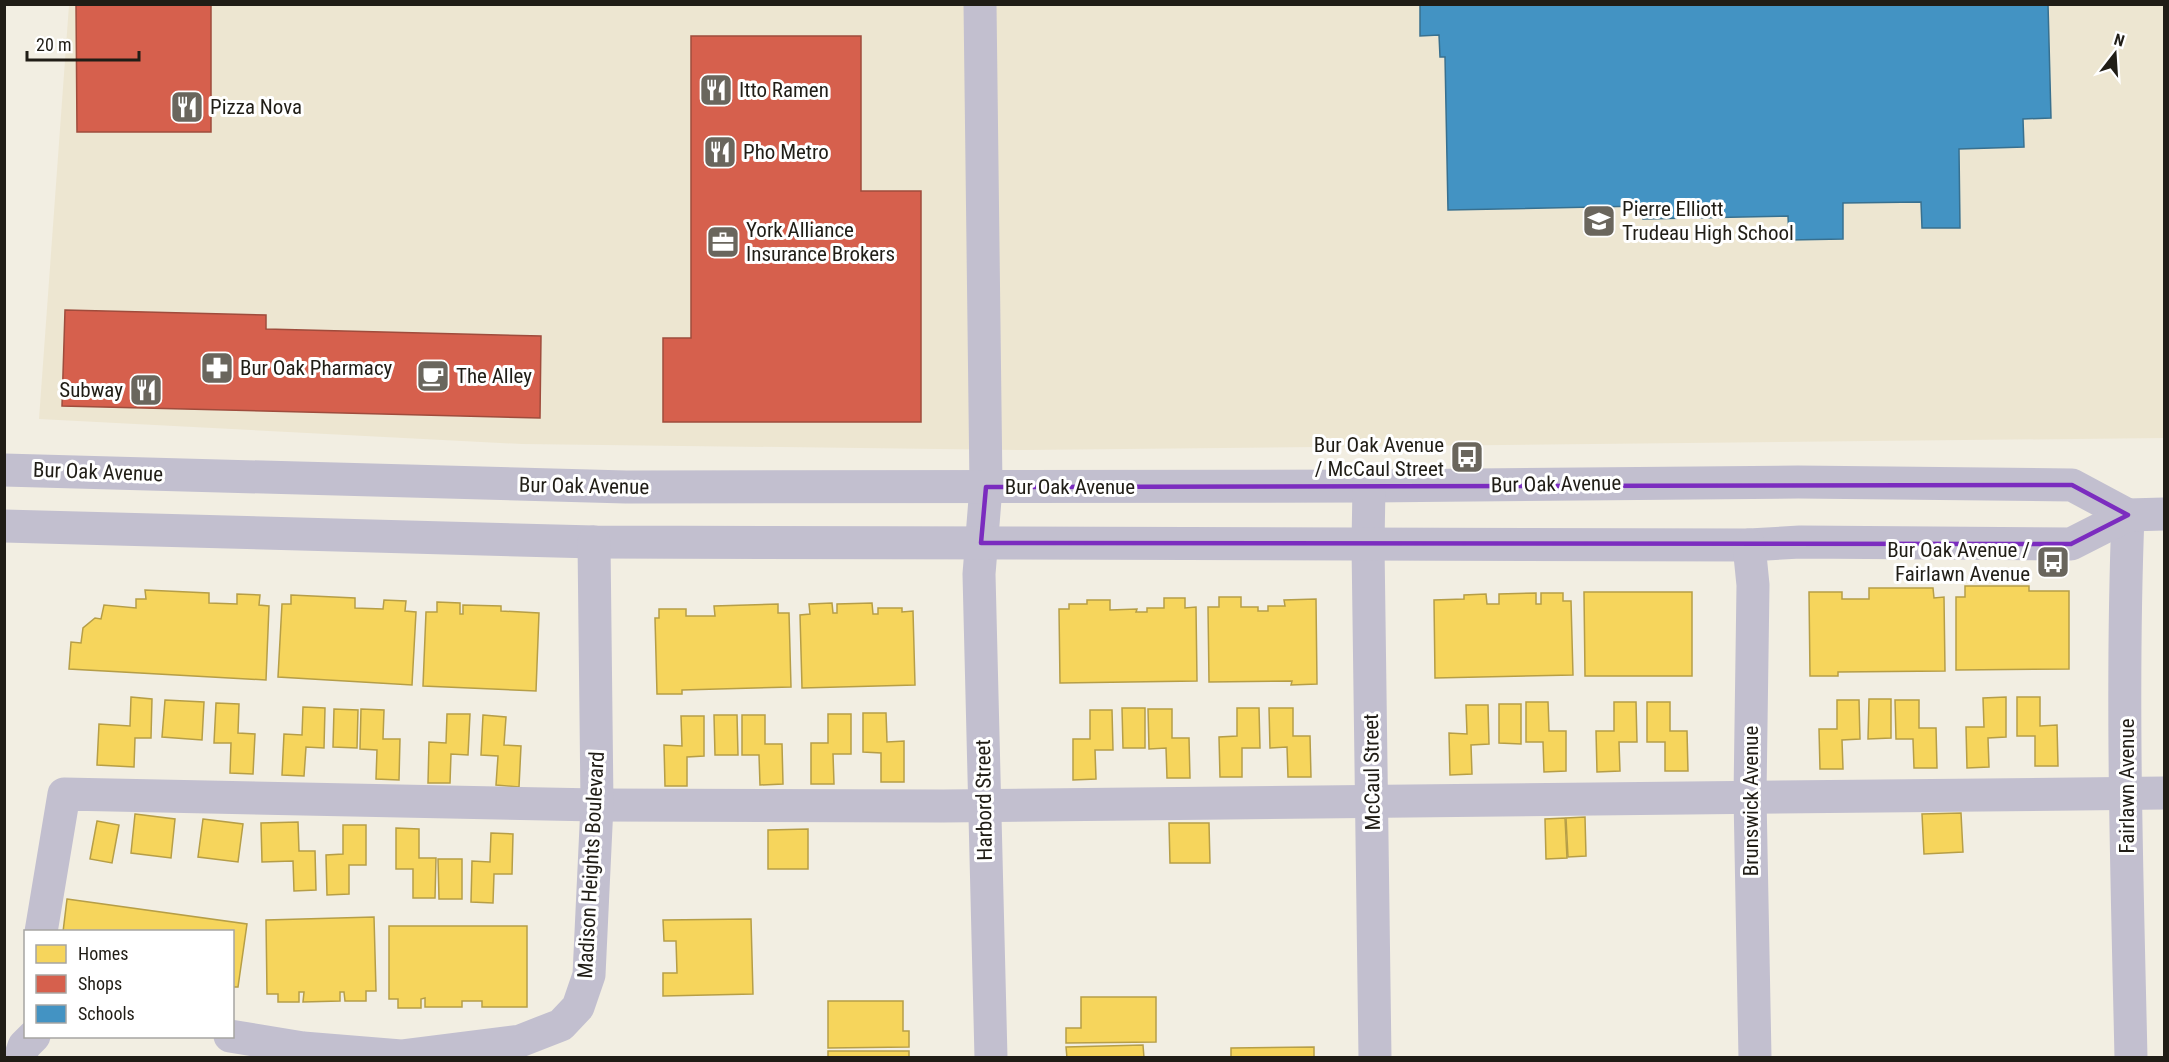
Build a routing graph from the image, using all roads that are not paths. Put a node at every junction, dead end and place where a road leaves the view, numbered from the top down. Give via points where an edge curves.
1 (980, 4) edge
2 (4, 470) edge
3 (1369, 486) junction
4 (986, 487) junction
5 (2164, 514) edge
6 (2128, 515) junction
7 (4, 526) edge
8 (594, 542) junction
9 (981, 543) junction
10 (1368, 545) junction
11 (1749, 545) junction
12 (2164, 793) edge
13 (2126, 794) junction
14 (1750, 796) junction
15 (1372, 803) junction
16 (597, 805) junction
17 (984, 806) junction
18 (41, 930) edge
19 (234, 1037) edge
20 (32, 1038) edge
21 (20, 1058) edge
22 (991, 1058) edge
23 (1375, 1058) edge
24 (1755, 1058) edge
25 (2131, 1058) edge

1 - 4 street, Harbord Street
2 - 4 street, Bur Oak Avenue via 626,487
3 - 4 street, Bur Oak Avenue
3 - 6 street, Bur Oak Avenue via 1798,482 2072,485
3 - 10 street, McCaul Street
4 - 9 street, Harbord Street
5 - 6 street, Bur Oak Avenue
6 - 11 street, Bur Oak Avenue via 2071,544
6 - 13 street, Fairlawn Avenue
7 - 8 street, Bur Oak Avenue
8 - 9 street, Bur Oak Avenue
8 - 16 street, Madison Heights Boulevard
9 - 10 street, Bur Oak Avenue
9 - 17 street, Harbord Street
10 - 11 street, Bur Oak Avenue
10 - 15 street, McCaul Street
11 - 14 street, Brunswick Avenue via 1753,585
12 - 13 street
13 - 14 street
13 - 25 street, Fairlawn Avenue
14 - 15 street
14 - 24 street, Brunswick Avenue
15 - 17 street
15 - 23 street, McCaul Street
16 - 17 street
16 - 18 street via 64,794
16 - 19 street, Madison Heights Boulevard via 589,975 578,1007 561,1025 520,1041 401,1056 303,1048
17 - 22 street, Harbord Street
20 - 21 street

